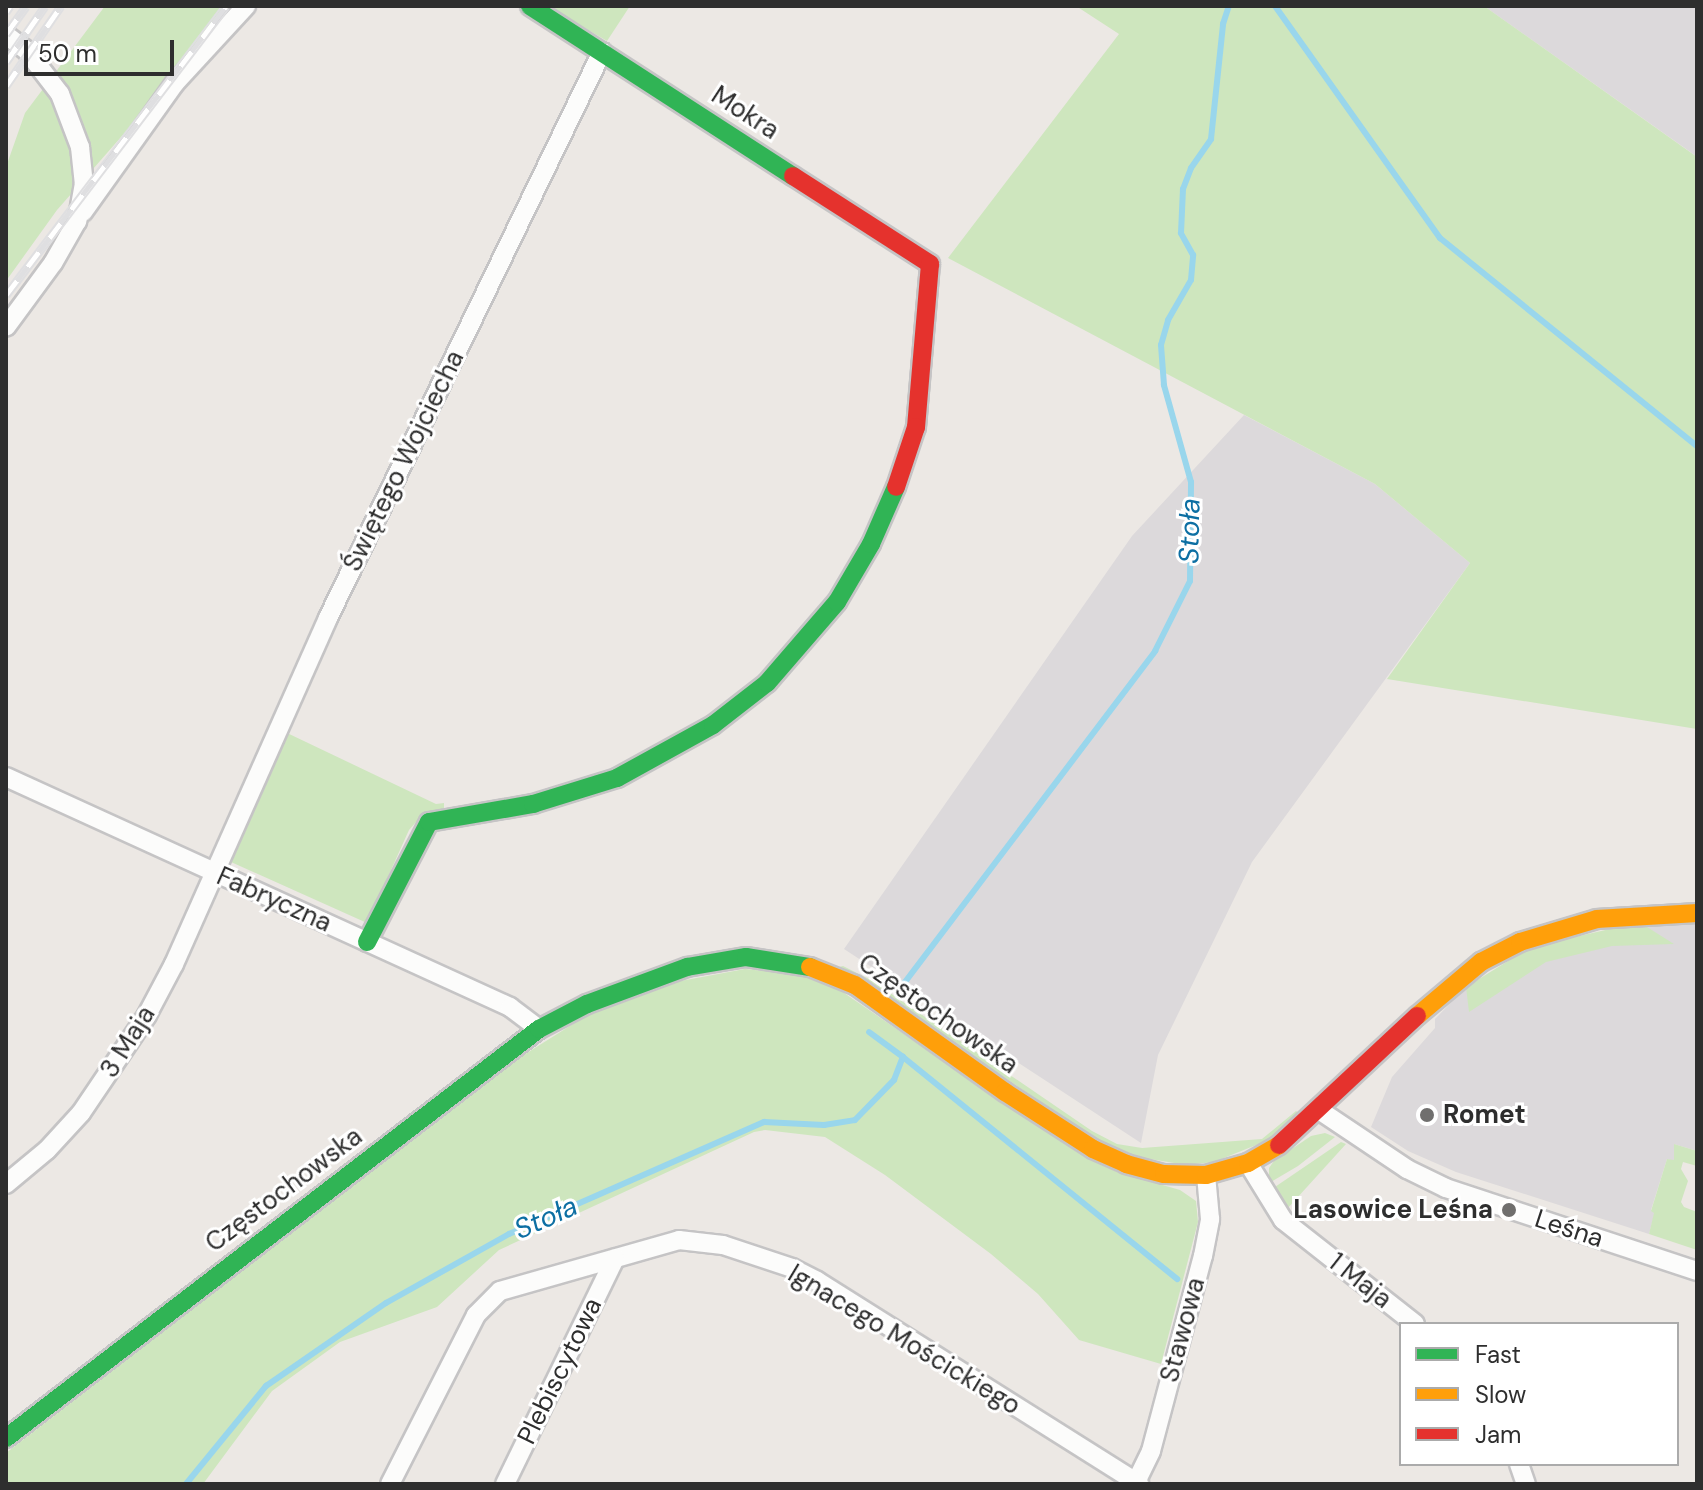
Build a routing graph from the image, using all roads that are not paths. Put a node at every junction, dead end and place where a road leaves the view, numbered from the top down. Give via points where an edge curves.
1 (246, 6) edge
2 (530, 6) edge
3 (6, 35) edge
4 (602, 52) junction
5 (77, 221) junction
6 (6, 327) edge
7 (6, 777) edge
8 (214, 874) junction
9 (1697, 913) edge
10 (367, 942) junction
11 (539, 1029) junction
12 (1319, 1110) junction
13 (1248, 1163) junction
14 (1206, 1175) junction
15 (6, 1184) edge
16 (615, 1258) junction
17 (1697, 1271) edge
18 (1412, 1322) edge
19 (6, 1438) edge
20 (1137, 1483) edge
21 (390, 1484) edge
22 (505, 1484) edge

1 - 5 street via 175,83
2 - 4 street, Mokra
3 - 5 street via 45,73 72,119 84,183
4 - 8 street, Świętego Wojciecha via 321,632
4 - 10 street, Mokra via 930,264 916,427 871,544 837,602 767,683 713,725 617,778 533,804 429,822
5 - 6 street
7 - 8 street, Fabryczna
8 - 10 street, Fabryczna
8 - 15 street, 3 Maja via 174,964 117,1064 47,1150
9 - 12 street, Częstochowska via 1597,919 1520,942 1481,962 1440,993
10 - 11 street, Fabryczna via 510,1007
11 - 14 street, Częstochowska via 587,1004 687,967 746,957 794,961 855,985 1093,1149 1164,1174
11 - 19 street, Częstochowska
12 - 13 street, Częstochowska via 1289,1139
12 - 17 street, Leśna via 1407,1169 1446,1188
13 - 14 street, Częstochowska
13 - 18 street, 1 Maja via 1283,1220
14 - 20 street, Stawowa via 1210,1219 1203,1256 1151,1451
16 - 20 street, Ignacego Mościckiego via 660,1243 701,1241 792,1268
16 - 21 street, Ignacego Mościckiego via 500,1291 476,1315
16 - 22 street, Plebiscytowa

